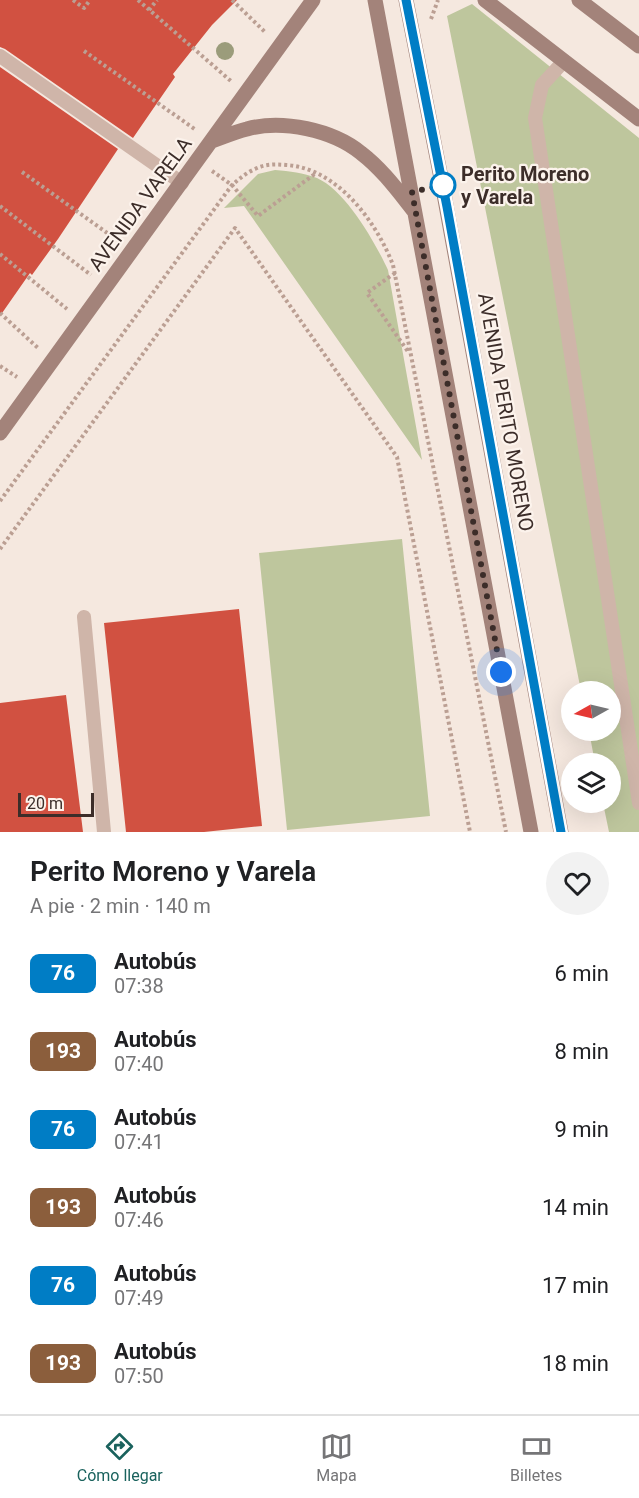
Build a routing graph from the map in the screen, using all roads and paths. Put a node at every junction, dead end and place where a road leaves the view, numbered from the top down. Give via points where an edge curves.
1 (73, 0) edge
2 (90, 0) edge
3 (138, 0) edge
4 (157, 0) edge
5 (232, 0) edge
6 (313, 0) edge
7 (375, 0) edge
8 (406, 0) edge
9 (485, 0) edge
10 (579, 0) edge
11 (149, 10) junction
12 (639, 46) edge
13 (280, 47) junction
14 (84, 51) dead end
15 (0, 56) edge
16 (564, 61) junction
17 (246, 95) junction
18 (639, 119) edge
19 (212, 141) junction
20 (198, 160) junction
21 (22, 172) dead end
22 (316, 173) junction
23 (182, 183) junction
24 (232, 185) junction
25 (0, 206) edge
26 (417, 214) junction
27 (132, 252) junction
28 (0, 254) edge
29 (395, 273) junction
30 (106, 287) junction
31 (0, 313) edge
32 (81, 321) junction
33 (411, 356) junction
34 (52, 361) junction
35 (0, 432) edge
36 (0, 501) edge
37 (0, 549) edge
38 (84, 617) dead end
39 (639, 802) edge
40 (104, 832) edge
41 (470, 832) edge
42 (506, 832) edge
43 (531, 832) edge
44 (561, 832) edge

1 - 2 path via 84,8
3 - 11 path
4 - 11 path
5 - 13 path
6 - 13 main road, AVENIDA VARELA
7 - 26 main road
8 - 44 main road, AVENIDA PERITO MORENO
9 - 16 main road
10 - 12 main road
11 - 17 path
13 - 17 main road, AVENIDA VARELA
14 - 19 path
15 - 23 lane
16 - 18 main road
16 - 39 lane via 542,85 535,118
17 - 19 main road, AVENIDA VARELA
19 - 20 main road, AVENIDA VARELA
19 - 26 main road via 259,127 288,125 326,133 361,152
20 - 23 main road, AVENIDA VARELA
20 - 24 path
21 - 27 path
22 - 24 path via 301,166 272,164 256,168
22 - 24 path via 258,216
22 - 29 path via 334,182 361,209 384,242
23 - 27 main road, AVENIDA VARELA
24 - 36 path
25 - 30 path
26 - 43 main road
27 - 30 main road, AVENIDA VARELA
28 - 32 path
29 - 33 path
29 - 33 path via 367,293
30 - 32 main road, AVENIDA VARELA
31 - 34 path
32 - 34 main road, AVENIDA VARELA
33 - 42 path
34 - 35 main road, AVENIDA VARELA
37 - 41 path via 235,228 397,457
38 - 40 lane

